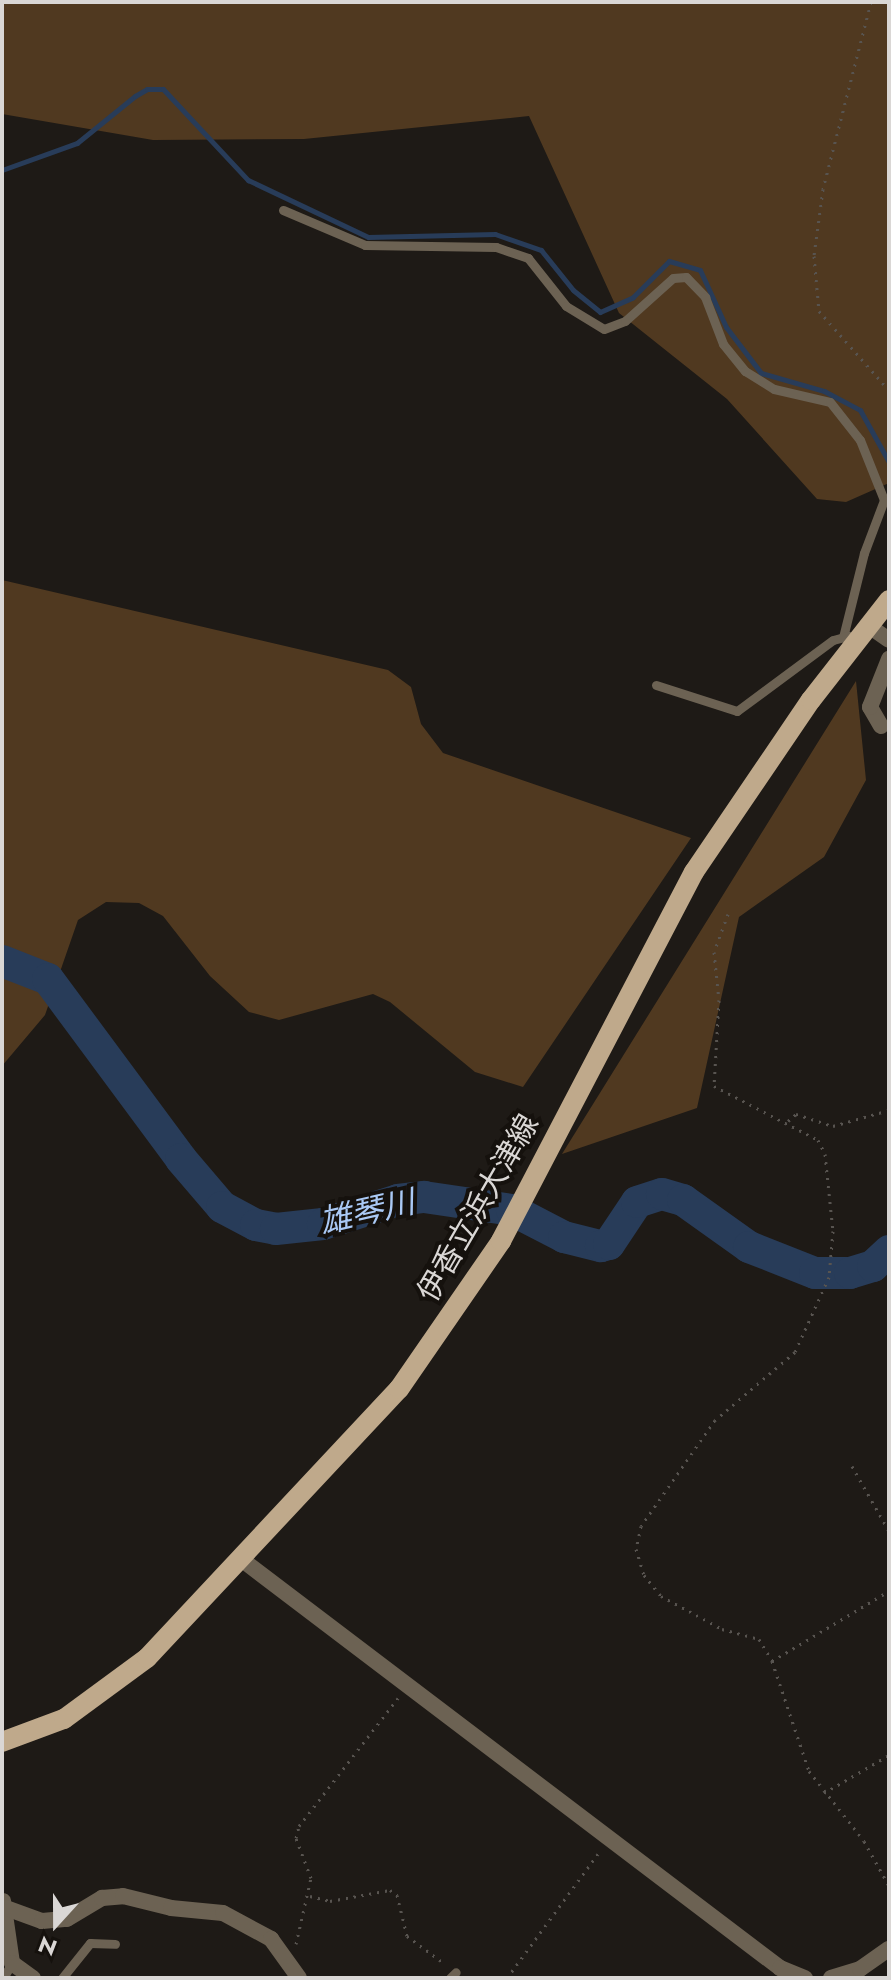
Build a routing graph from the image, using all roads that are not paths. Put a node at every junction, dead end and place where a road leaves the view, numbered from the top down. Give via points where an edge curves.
1 (283, 210) dead end
2 (889, 600) edge
3 (858, 632) junction
4 (889, 640) edge
5 (889, 659) edge
6 (656, 685) dead end
7 (881, 726) dead end
8 (241, 1559) junction
9 (2, 1742) edge
10 (4, 1904) edge
11 (115, 1944) dead end
12 (889, 1949) edge
13 (12, 1963) junction
14 (296, 1973) edge
15 (3, 1978) edge
16 (33, 1978) edge
17 (62, 1978) edge
18 (805, 1978) edge
19 (831, 1978) edge

1 - 3 lane via 365,245 496,247 528,258 566,306 604,329 625,321 673,278 686,277 705,297 723,344 745,371 774,389 830,402 860,440 884,500 864,553
2 - 3 main road, 伊香立浜大津線
3 - 4 street
3 - 6 lane via 737,711
3 - 8 main road, 伊香立浜大津線 via 694,872 501,1241 452,1316 380,1411
5 - 7 street via 870,707
8 - 9 main road, 伊香立浜大津線 via 147,1658 64,1719
8 - 18 street via 780,1968
10 - 13 street
10 - 14 street via 42,1921 67,1919 102,1898 198,1907 271,1939
11 - 17 lane via 90,1943
12 - 19 street via 860,1969
13 - 15 lane
13 - 16 street

